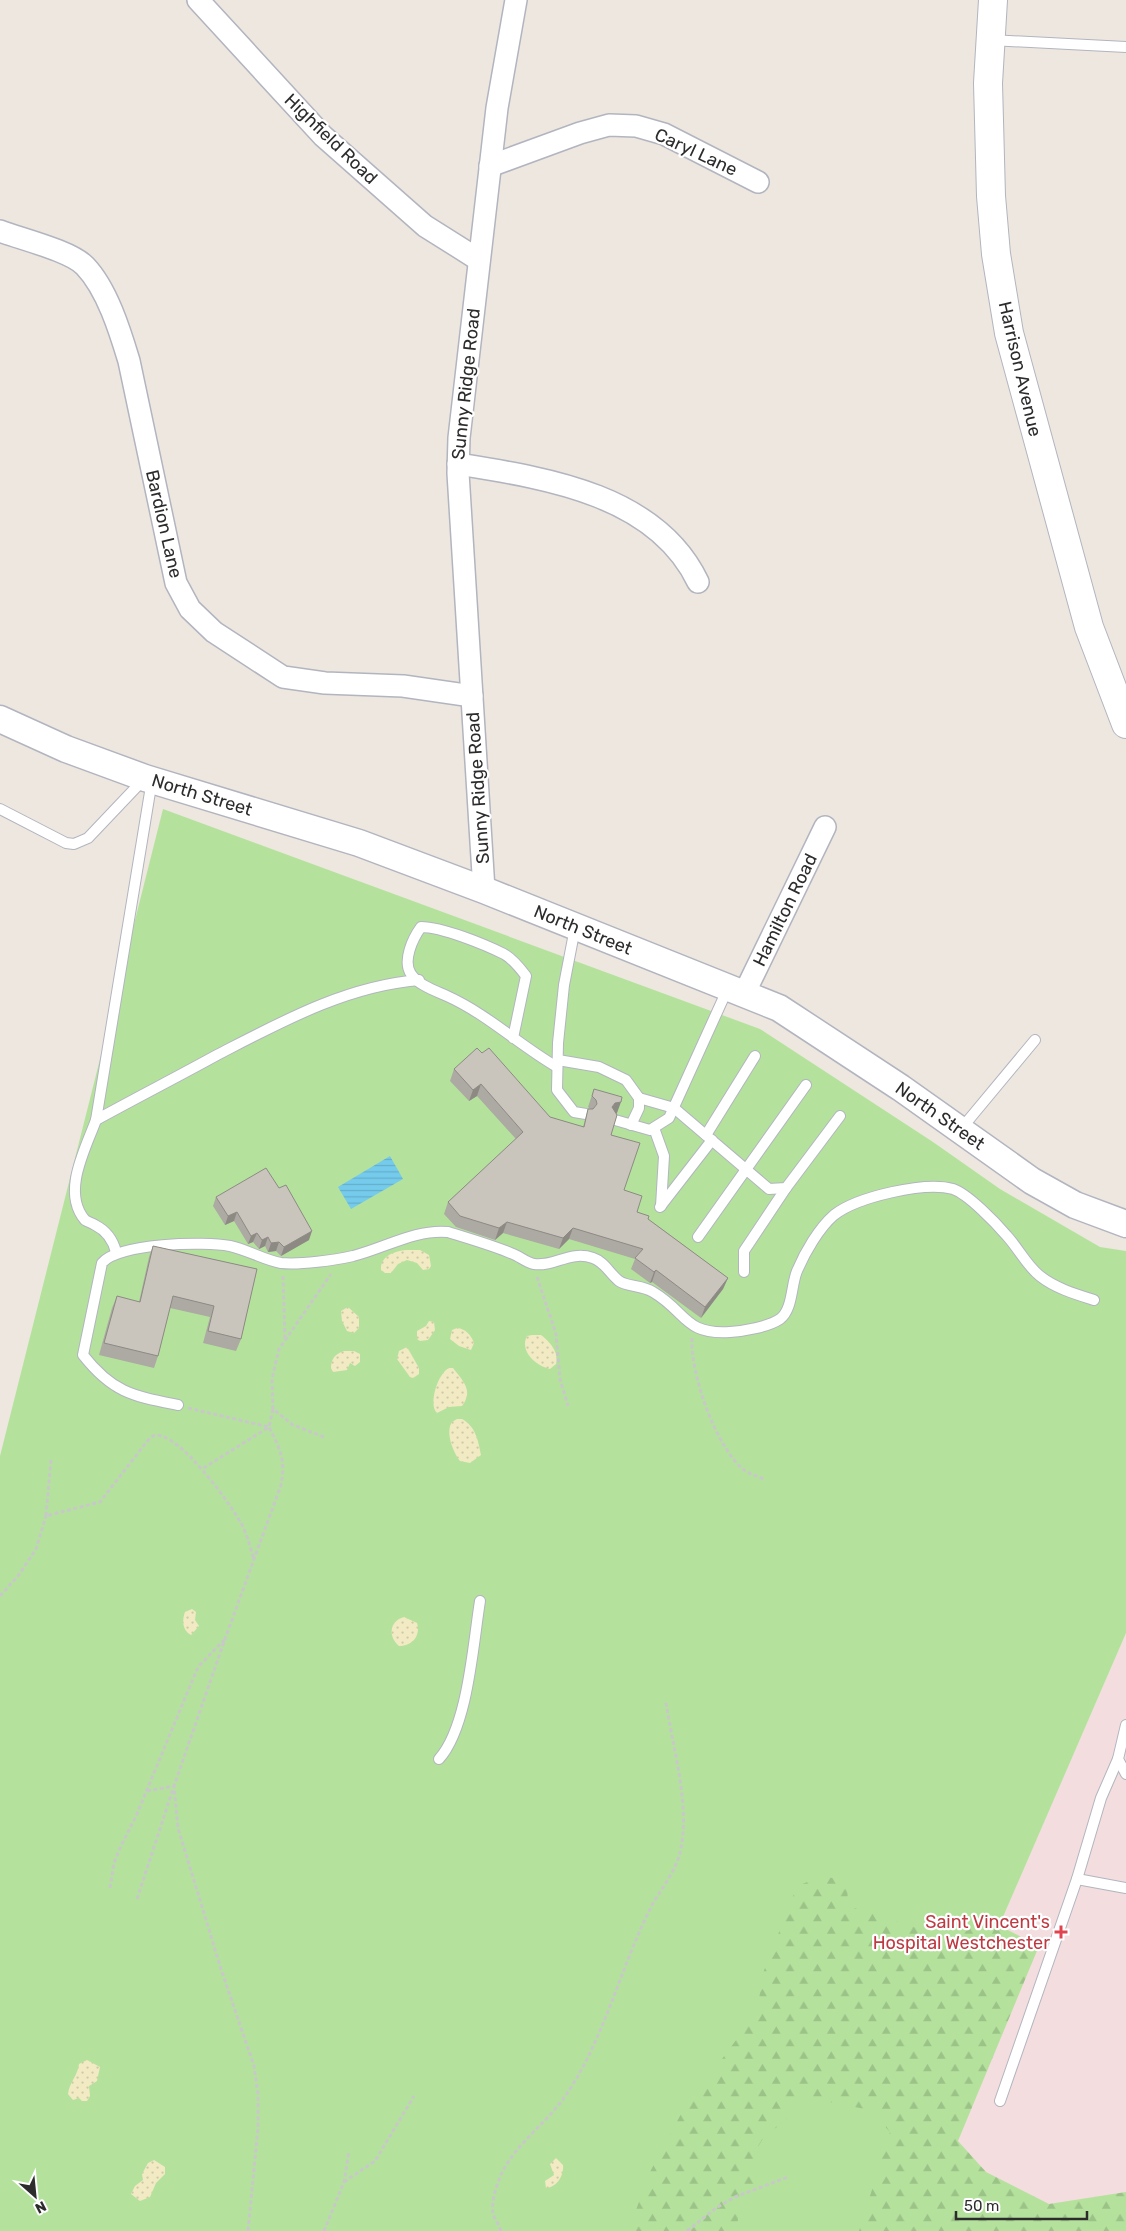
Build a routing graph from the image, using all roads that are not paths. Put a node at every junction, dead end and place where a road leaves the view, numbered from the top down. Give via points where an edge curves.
1 (198, 0) edge
2 (516, 0) edge
3 (993, 0) edge
4 (990, 40) junction
5 (1126, 47) edge
6 (490, 166) junction
7 (758, 182) dead end
8 (0, 231) edge
9 (479, 260) junction
10 (458, 464) junction
11 (698, 582) dead end
12 (472, 696) junction
13 (0, 719) edge
14 (1126, 724) edge
15 (149, 779) junction
16 (0, 809) edge
17 (825, 827) dead end
18 (484, 890) junction
19 (576, 927) junction
20 (419, 980) junction
21 (736, 991) junction
22 (513, 1038) junction
23 (1035, 1040) dead end
24 (755, 1056) dead end
25 (558, 1064) junction
26 (806, 1085) dead end
27 (639, 1098) junction
28 (674, 1108) junction
29 (586, 1114) edge
30 (840, 1116) dead end
31 (96, 1120) junction
32 (615, 1120) edge
33 (632, 1125) junction
34 (654, 1128) junction
35 (960, 1130) junction
36 (709, 1138) junction
37 (745, 1169) junction
38 (786, 1188) junction
39 (1126, 1224) edge
40 (698, 1238) dead end
41 (116, 1252) junction
42 (744, 1272) dead end
43 (1094, 1300) dead end
44 (178, 1405) road end
45 (480, 1601) dead end
46 (1126, 1725) edge
47 (439, 1759) dead end
48 (1118, 1759) junction
49 (1126, 1774) edge
50 (1077, 1879) junction
51 (1126, 1888) edge
52 (1000, 2101) dead end

1 - 9 street, Highfield Road via 323,136 425,226
2 - 6 street, Sunny Ridge Road
3 - 4 main road, Harrison Avenue
4 - 5 lane
4 - 14 main road, Harrison Avenue via 991,196 996,254 1009,333 1089,627
6 - 7 street, Caryl Lane via 602,127 636,126 664,134
6 - 9 street, Sunny Ridge Road
8 - 12 street, Bardion Lane via 68,255 85,266 106,298 129,361 176,583 190,609 208,626 283,677 325,683 403,686
9 - 10 street, Sunny Ridge Road
10 - 11 street via 550,481 623,508 666,538 690,566
10 - 12 street, Sunny Ridge Road
12 - 18 street, Sunny Ridge Road
13 - 15 street, North Street
15 - 16 lane via 88,838 74,844 66,843
15 - 18 street, North Street via 359,843
15 - 31 lane
17 - 21 street, Hamilton Road
18 - 19 street, North Street
19 - 21 street, North Street
19 - 25 lane via 564,985
20 - 22 lane via 472,1008
20 - 22 lane via 411,974 407,959 421,927 434,927 505,955 526,976
20 - 31 lane via 385,984 332,1000 251,1037
21 - 28 lane
21 - 35 street, North Street via 779,1008
22 - 25 lane
23 - 35 lane
24 - 36 lane
25 - 27 lane via 599,1067 626,1080
25 - 29 lane via 557,1090 574,1112
26 - 37 lane
27 - 28 lane
27 - 33 lane via 639,1108
28 - 34 lane via 670,1118
28 - 36 lane
30 - 38 lane
31 - 41 lane via 74,1188 86,1220 107,1234
32 - 33 lane
33 - 34 lane via 645,1130
34 - 36 lane via 664,1156 660,1207
35 - 39 street, North Street via 1032,1181 1075,1205
36 - 37 lane
37 - 38 lane via 768,1189
37 - 40 lane
38 - 42 lane via 744,1251
41 - 43 lane via 202,1244 246,1250 281,1263 343,1257 395,1241 438,1231 448,1232 534,1264 578,1255 592,1258 603,1263 621,1282 640,1285 671,1304 695,1328 731,1332 781,1318 787,1310 797,1270 822,1228 834,1216 858,1202 922,1188 953,1189 964,1195 1007,1235 1039,1275 1067,1291
41 - 44 lane via 102,1262 84,1355 96,1372 116,1388 143,1398
45 - 47 lane via 468,1683 457,1726 447,1751
46 - 48 lane
48 - 49 lane
48 - 50 lane via 1101,1798
50 - 51 lane
50 - 52 lane

